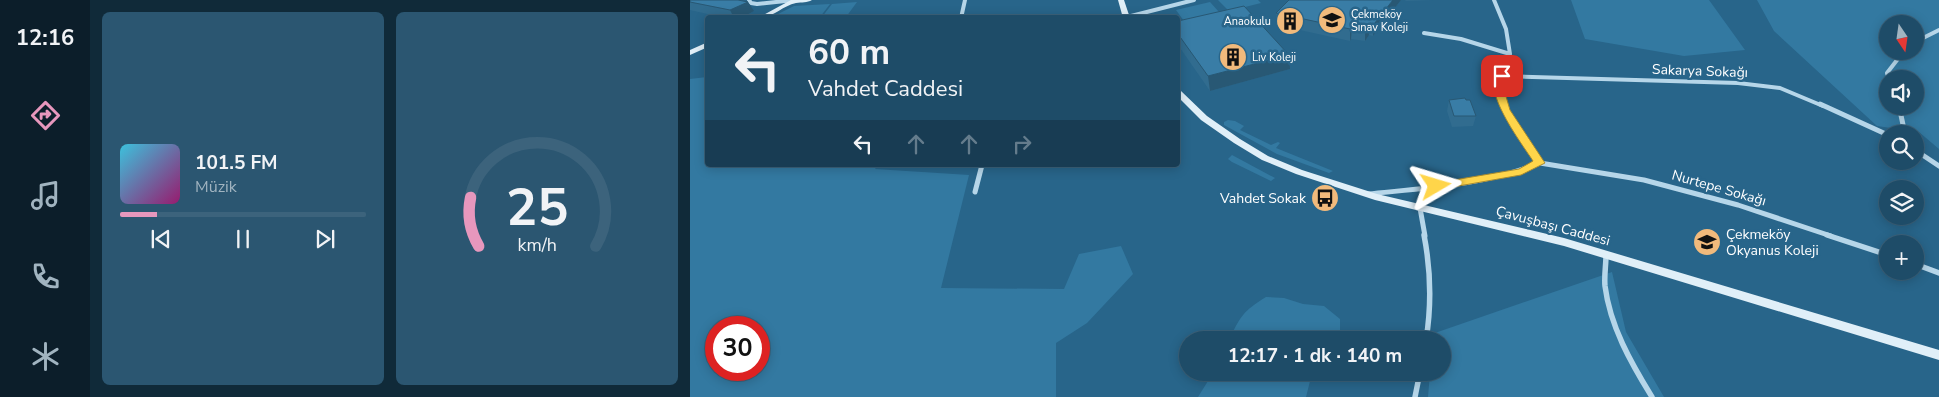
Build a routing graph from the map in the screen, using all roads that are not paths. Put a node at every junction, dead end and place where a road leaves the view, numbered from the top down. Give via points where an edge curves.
1 (749, 0) edge
2 (809, 0) edge
3 (965, 0) edge
4 (1121, 0) edge
5 (1194, 0) edge
6 (1494, 0) edge
7 (794, 1) edge
8 (767, 15) edge
9 (962, 15) edge
10 (1126, 15) edge
11 (1135, 15) edge
12 (1939, 30) edge
13 (1424, 33) dead end
14 (1924, 38) edge
15 (705, 46) edge
16 (690, 53) edge
17 (1510, 54) junction
18 (1897, 60) edge
19 (1889, 70) edge
20 (1502, 76) junction
21 (1180, 95) edge
22 (1879, 130) edge
23 (1924, 156) edge
24 (1540, 163) junction
25 (1939, 166) edge
26 (981, 167) edge
27 (975, 192) dead end
28 (1365, 194) junction
29 (1420, 208) junction
30 (1879, 252) edge
31 (1606, 255) junction
32 (1924, 267) edge
33 (1939, 272) edge
34 (1428, 331) edge
35 (1939, 355) edge
36 (1418, 381) edge
37 (1415, 397) edge
38 (1652, 397) edge

1 - 7 street via 757,4
2 - 7 main road
3 - 9 street
4 - 10 main road
5 - 11 street
6 - 17 street via 1506,29
7 - 8 main road
12 - 14 street
13 - 17 street via 1461,39
15 - 16 main road
17 - 20 street
18 - 19 street
20 - 22 street, Sakarya Sokağı via 1738,83 1780,88
20 - 24 street via 1498,86 1505,110
21 - 28 main road, Çavuşbaşı Caddesi via 1204,118 1265,158
23 - 25 street
24 - 28 street via 1521,172 1454,185
24 - 30 street, Nurtepe Sokağı via 1644,180 1738,205
26 - 27 street
28 - 29 main road, Çavuşbaşı Caddesi
29 - 31 main road, Çavuşbaşı Caddesi
29 - 34 street via 1428,256 1431,310
31 - 35 main road, Çavuşbaşı Caddesi
31 - 38 street via 1605,285 1618,333 1633,368
32 - 33 street
36 - 37 street

